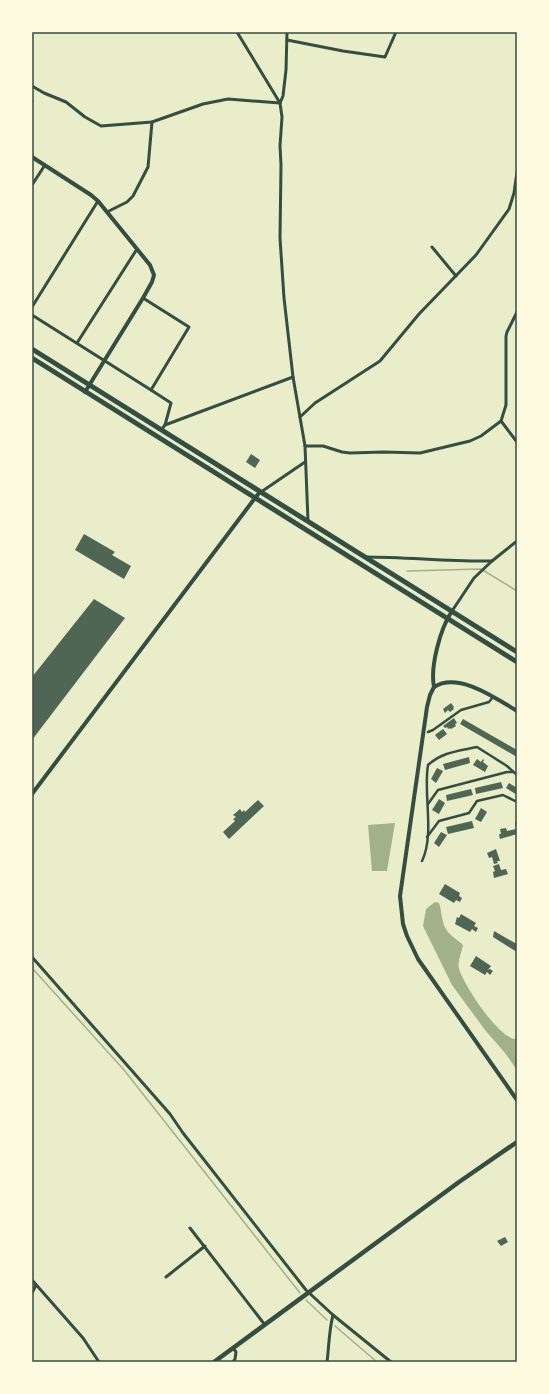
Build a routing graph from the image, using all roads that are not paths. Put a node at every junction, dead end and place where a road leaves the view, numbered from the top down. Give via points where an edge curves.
1 (237, 32) edge
2 (287, 32) edge
3 (396, 32) edge
4 (287, 40) junction
5 (32, 86) edge
6 (280, 103) junction
7 (152, 122) junction
8 (32, 157) edge
9 (45, 165) junction
10 (517, 172) edge
11 (32, 185) edge
12 (98, 201) junction
13 (107, 212) junction
14 (432, 247) dead end
15 (137, 249) junction
16 (456, 276) junction
17 (143, 298) junction
18 (32, 307) edge
19 (517, 312) edge
20 (32, 315) edge
21 (77, 343) junction
22 (32, 349) edge
23 (32, 358) edge
24 (104, 361) junction
25 (293, 377) junction
26 (89, 385) junction
27 (151, 390) junction
28 (85, 392) junction
29 (300, 418) junction
30 (501, 421) junction
31 (164, 425) junction
32 (161, 430) junction
33 (517, 442) edge
34 (305, 446) junction
35 (305, 462) junction
36 (260, 492) junction
37 (255, 498) junction
38 (308, 520) junction
39 (517, 541) edge
40 (364, 557) junction
41 (492, 561) junction
42 (452, 611) junction
43 (447, 618) junction
44 (517, 652) edge
45 (517, 662) edge
46 (434, 687) junction
47 (494, 697) junction
48 (517, 711) edge
49 (428, 732) dead end
50 (513, 772) junction
51 (517, 774) edge
52 (32, 794) edge
53 (517, 802) edge
54 (427, 805) junction
55 (427, 837) junction
56 (422, 861) dead end
57 (32, 957) edge
58 (517, 1100) edge
59 (517, 1142) edge
60 (190, 1228) dead end
61 (205, 1246) junction
62 (166, 1277) dead end
63 (32, 1280) edge
64 (36, 1285) junction
65 (32, 1293) edge
66 (309, 1293) junction
67 (333, 1315) junction
68 (265, 1325) junction
69 (233, 1348) junction
70 (99, 1362) edge
71 (214, 1362) edge
72 (233, 1362) edge
73 (327, 1362) edge
74 (391, 1362) edge

1 - 6 street
2 - 4 street
3 - 4 street via 385,57
4 - 6 street via 286,70
5 - 7 street via 66,102 101,126
6 - 7 street via 228,99 203,104
6 - 25 street via 280,238
7 - 13 street via 148,167 133,196
8 - 9 street
9 - 11 street
9 - 12 street
10 - 16 street via 509,209 476,255
12 - 13 street
12 - 18 street
13 - 15 street
14 - 16 street
15 - 17 street via 154,275
15 - 21 street
16 - 29 street via 419,314 380,361 314,403
17 - 24 street
17 - 27 street via 189,327
19 - 30 street via 507,332 506,405
20 - 21 street
21 - 24 street
22 - 26 main road
23 - 28 main road
24 - 26 street
24 - 27 street
25 - 29 street
25 - 31 street
26 - 28 street
26 - 32 main road
27 - 31 street via 171,403
28 - 37 main road
29 - 34 street
30 - 33 street
30 - 34 street via 470,441 420,453 350,453 323,446
31 - 32 street
32 - 36 main road
34 - 35 street
35 - 36 street
35 - 38 street
36 - 37 street
36 - 38 main road
37 - 43 main road
37 - 52 street
38 - 40 main road
39 - 41 street
40 - 41 street
40 - 42 main road
41 - 42 street via 474,578
42 - 43 street
42 - 44 main road
43 - 45 main road
43 - 46 street via 433,667
46 - 47 street via 452,682 472,686
46 - 58 street via 427,706 401,884 400,906 403,924 418,959
47 - 48 street
47 - 49 street via 488,702 461,710
50 - 51 street
50 - 54 street via 438,790
50 - 54 street via 477,747 435,758 428,765
53 - 55 street via 503,795 478,801 469,813 439,821
54 - 55 street
55 - 56 street via 426,852
57 - 66 street via 170,1114
59 - 66 main road
60 - 61 street
61 - 62 street
61 - 68 street
63 - 64 street
64 - 65 street
64 - 70 street via 82,1338
66 - 67 street
66 - 68 main road
67 - 73 street
67 - 74 street
68 - 69 main road
69 - 71 main road
69 - 72 street via 236,1352

